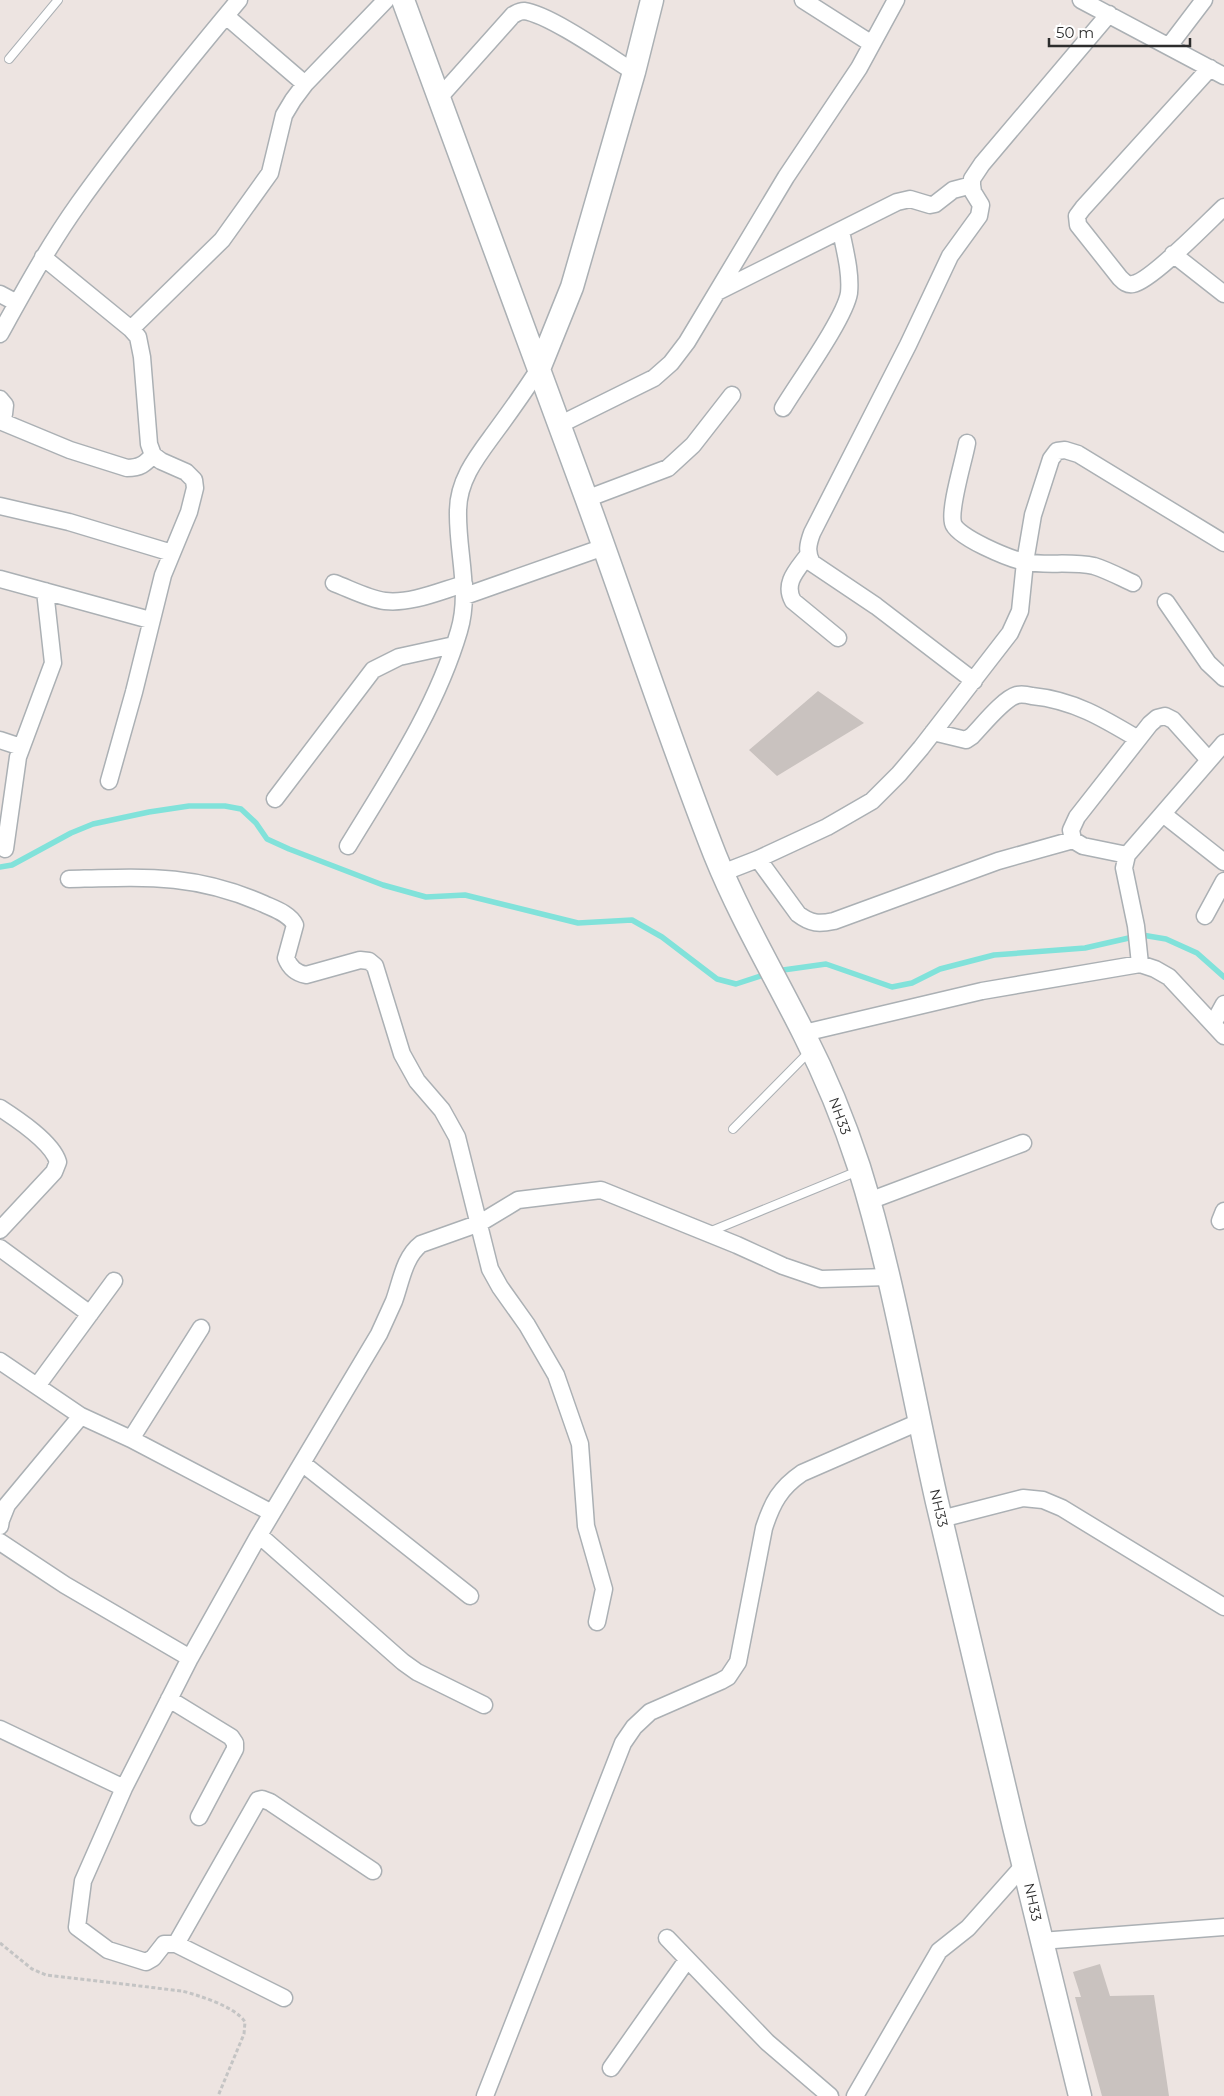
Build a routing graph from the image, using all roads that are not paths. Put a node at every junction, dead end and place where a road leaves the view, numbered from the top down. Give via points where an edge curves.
1 (58, 0) edge
2 (239, 0) edge
3 (386, 0) edge
4 (403, 0) edge
5 (652, 0) edge
6 (803, 0) edge
7 (896, 0) edge
8 (1081, 0) edge
9 (1204, 0) edge
10 (1104, 8) edge
11 (226, 16) junction
12 (872, 44) junction
13 (1169, 46) junction
14 (9, 60) dead end
15 (634, 72) junction
16 (1217, 72) edge
17 (305, 84) junction
18 (438, 99) junction
19 (972, 186) junction
20 (1224, 207) edge
21 (841, 231) junction
22 (1173, 254) junction
23 (43, 257) junction
24 (717, 293) junction
25 (0, 294) edge
26 (1224, 294) edge
27 (17, 303) junction
28 (131, 329) junction
29 (0, 334) edge
30 (539, 369) junction
31 (732, 395) dead end
32 (0, 399) edge
33 (783, 408) dead end
34 (0, 420) edge
35 (559, 425) junction
36 (967, 444) dead end
37 (153, 455) junction
38 (586, 499) junction
39 (0, 506) edge
40 (1224, 544) edge
41 (604, 548) junction
42 (172, 553) junction
43 (808, 555) junction
44 (1025, 562) junction
45 (0, 579) edge
46 (1133, 582) dead end
47 (334, 583) dead end
48 (465, 590) junction
49 (45, 591) junction
50 (1166, 602) dead end
51 (150, 620) junction
52 (838, 638) dead end
53 (454, 645) junction
54 (1224, 678) edge
55 (974, 681) junction
56 (933, 732) junction
57 (1138, 739) junction
58 (0, 740) edge
59 (1224, 743) edge
60 (21, 747) junction
61 (1209, 760) junction
62 (109, 781) dead end
63 (275, 799) dead end
64 (1163, 814) junction
65 (1073, 840) junction
66 (348, 846) dead end
67 (5, 850) dead end
68 (1127, 855) junction
69 (758, 859) junction
70 (1224, 862) edge
71 (722, 873) junction
72 (69, 878) dead end
73 (1224, 881) edge
74 (1205, 916) dead end
75 (1139, 958) junction
76 (1224, 1004) edge
77 (1218, 1030) edge
78 (808, 1041) junction
79 (0, 1108) edge
80 (733, 1128) dead end
81 (1024, 1142) dead end
82 (860, 1170) junction
83 (869, 1202) junction
84 (480, 1223) junction
85 (0, 1230) edge
86 (707, 1233) junction
87 (0, 1248) edge
88 (888, 1277) junction
89 (114, 1281) dead end
90 (90, 1314) junction
91 (201, 1328) dead end
92 (0, 1361) edge
93 (37, 1386) junction
94 (81, 1416) junction
95 (919, 1422) junction
96 (131, 1439) junction
97 (302, 1463) junction
98 (272, 1513) junction
99 (941, 1519) junction
100 (0, 1526) edge
101 (259, 1535) junction
102 (0, 1542) edge
103 (470, 1596) dead end
104 (1224, 1607) edge
105 (597, 1622) dead end
106 (190, 1658) junction
107 (169, 1699) junction
108 (484, 1705) dead end
109 (0, 1729) edge
110 (124, 1788) junction
111 (199, 1817) dead end
112 (1024, 1864) junction
113 (373, 1871) dead end
114 (1224, 1927) edge
115 (667, 1938) dead end
116 (1041, 1941) junction
117 (176, 1944) junction
118 (688, 1960) junction
119 (284, 1998) dead end
120 (611, 2068) dead end
121 (485, 2096) edge
122 (830, 2096) edge
123 (855, 2096) edge
124 (1080, 2096) edge

1 - 14 lane
2 - 11 street
3 - 17 street
4 - 18 main road, NH33
5 - 15 main road
6 - 12 street
7 - 12 street
8 - 10 street
9 - 13 street
10 - 13 street
10 - 19 street via 994,149 972,179
11 - 17 street
11 - 23 street via 153,103
12 - 24 street via 786,177
13 - 16 street
15 - 18 street via 550,21 521,11 513,15
15 - 30 main road via 572,286
16 - 22 street via 1077,216 1084,234 1126,284 1144,280
17 - 28 street via 284,115 274,162 263,185 222,240
18 - 30 main road, NH33
19 - 21 street via 952,190 935,204 910,199 897,202
19 - 43 street via 981,204 978,216 950,256 812,533
20 - 22 street
21 - 24 street
21 - 33 street via 849,276 848,294 829,334
22 - 26 street
23 - 27 street
23 - 28 street
24 - 35 street via 687,342 654,378
25 - 27 street
27 - 29 street
28 - 37 street via 138,337 142,357 149,444
30 - 35 main road, NH33
30 - 48 street via 464,480 458,511
31 - 38 street via 693,446 668,468
32 - 34 street via 4,405
34 - 37 street via 70,450 127,468 144,465
35 - 38 main road, NH33
36 - 44 street via 952,522 964,536
37 - 42 street via 186,472 194,480 189,512
38 - 41 main road, NH33
39 - 42 street via 69,522
40 - 44 street via 1078,454 1065,450 1057,451 1052,459 1033,515
41 - 48 street
41 - 71 main road, NH33
42 - 51 street
43 - 52 street via 789,584 788,593 793,601
43 - 55 street via 812,563 876,606
44 - 46 street via 1092,566
44 - 55 street via 1020,612 1010,633
45 - 49 street
47 - 48 street via 383,601 395,602
48 - 53 street
49 - 51 street
49 - 60 street via 53,663
50 - 54 street via 1208,663
51 - 62 street
53 - 63 street via 399,657 373,670
53 - 66 street via 418,730
55 - 56 street
56 - 57 street via 966,740 1018,694 1076,706
56 - 69 street via 872,801 827,827
57 - 61 street via 1157,718 1165,716 1173,720
57 - 65 street via 1077,817 1071,830
58 - 60 street
59 - 61 street
60 - 67 street
61 - 64 street
64 - 68 street
64 - 70 street
65 - 68 street via 1083,846
65 - 69 street via 998,861 834,921 815,924 798,914
68 - 75 street via 1124,868
69 - 71 street
71 - 78 main road, NH33
72 - 84 street via 170,878 219,886 277,910 293,921 295,925 286,958 298,973 306,975 360,960 375,966 408,1067 442,1110 457,1137
73 - 74 street
75 - 77 street via 1169,977
75 - 78 street via 982,991
76 - 77 street
78 - 80 lane
78 - 82 main road, NH33 via 839,1111
79 - 85 street via 37,1136 58,1162 54,1172
81 - 83 street
82 - 83 main road, NH33
82 - 86 lane
83 - 88 main road, NH33
84 - 86 street via 518,1200 601,1190
84 - 97 street via 415,1248 379,1334
84 - 105 street via 490,1269 556,1375 580,1444 586,1526 604,1589
86 - 88 street via 821,1279
87 - 90 street
88 - 95 main road, NH33
89 - 90 street
90 - 93 street
91 - 96 street
92 - 93 street
93 - 94 street
94 - 96 street
94 - 100 street via 7,1506
95 - 99 main road, NH33
95 - 121 street via 802,1473 788,1482 780,1493 764,1528 738,1662 728,1677 650,1712 623,1743
96 - 98 street
97 - 98 street
97 - 103 street
98 - 101 street
99 - 104 street via 1023,1498 1043,1500 1062,1508
99 - 112 main road, NH33
101 - 106 street
101 - 108 street via 403,1662
102 - 106 street via 65,1585
106 - 107 street
107 - 110 street
107 - 111 street via 236,1743
109 - 110 street
110 - 117 street via 83,1881 77,1927 108,1950 142,1962 153,1958 164,1944
112 - 116 main road, NH33
112 - 123 street via 968,1928 939,1951
113 - 117 street via 270,1802 258,1800
114 - 116 street
115 - 118 street
116 - 124 main road, NH33
117 - 119 street
118 - 120 street
118 - 122 street via 767,2042

